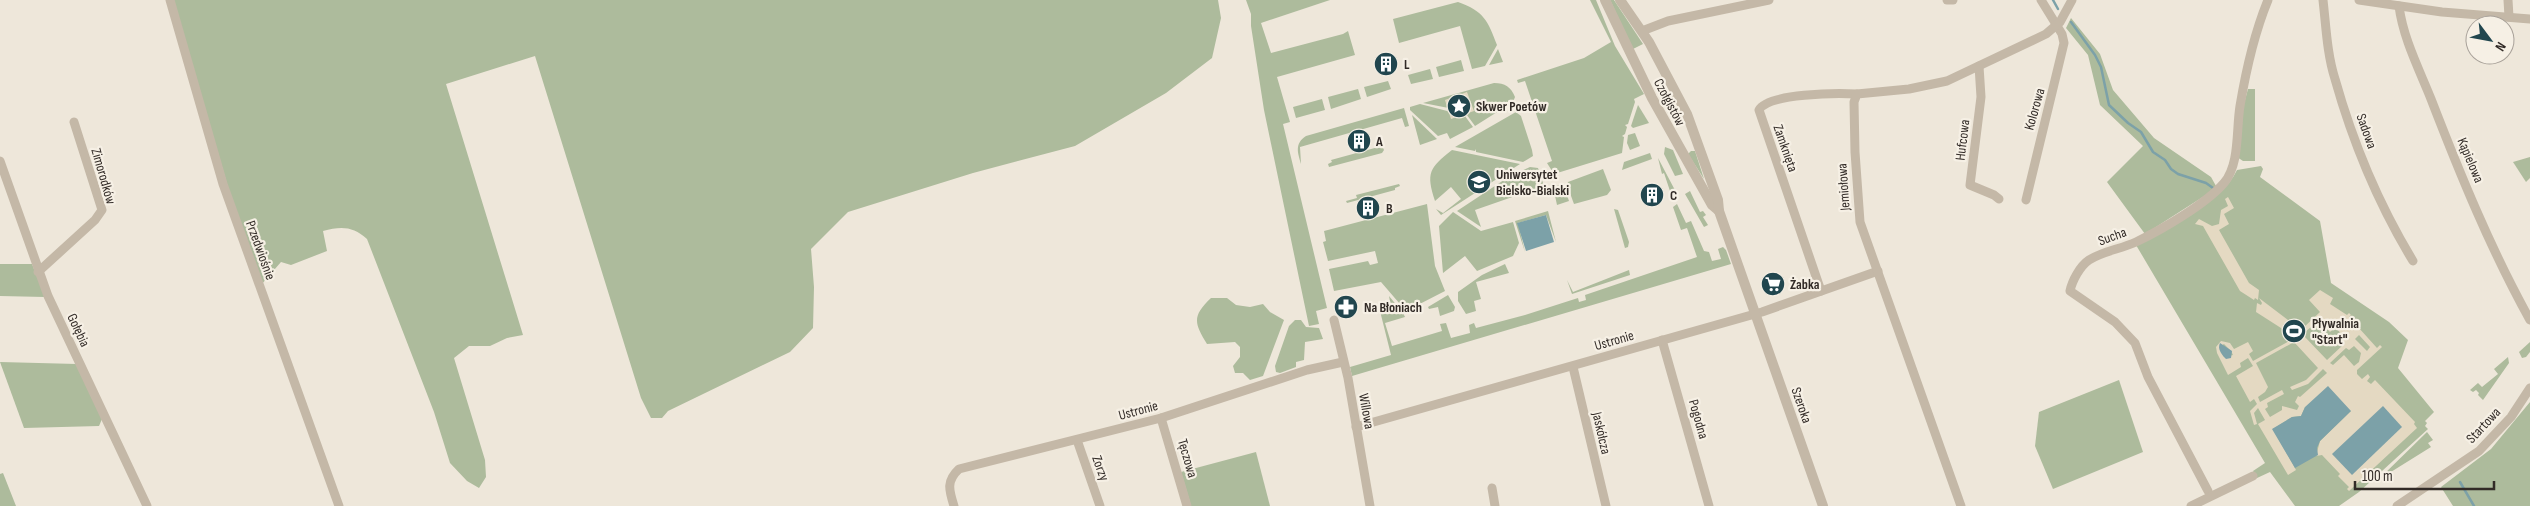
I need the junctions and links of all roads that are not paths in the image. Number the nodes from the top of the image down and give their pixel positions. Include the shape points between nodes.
1 (170, 0) edge
2 (1605, 0) edge
3 (1620, 0) edge
4 (1769, 0) edge
5 (1947, 0) edge
6 (1953, 0) edge
7 (2041, 0) edge
8 (2072, 0) edge
9 (2268, 0) edge
10 (2323, 0) edge
11 (2360, 0) edge
12 (2508, 0) edge
13 (2399, 6) junction
14 (2482, 15) edge
15 (2509, 15) edge
16 (2515, 18) edge
17 (2530, 19) edge
18 (2056, 26) junction
19 (1642, 31) junction
20 (1980, 66) junction
21 (1857, 94) junction
22 (74, 122) dead end
23 (0, 161) edge
24 (1999, 199) dead end
25 (2026, 200) dead end
26 (1719, 212) junction
27 (2413, 261) dead end
28 (1878, 271) junction
29 (38, 272) junction
30 (1821, 291) junction
31 (1756, 314) junction
32 (1334, 320) dead end
33 (2530, 320) edge
34 (1662, 340) junction
35 (1343, 362) junction
36 (1573, 367) junction
37 (2530, 388) edge
38 (1161, 418) junction
39 (1356, 426) junction
40 (1077, 440) junction
41 (2253, 476) dead end
42 (1492, 488) dead end
43 (2208, 491) dead end
44 (147, 506) edge
45 (339, 506) edge
46 (954, 506) edge
47 (1100, 506) edge
48 (1188, 506) edge
49 (1370, 506) edge
50 (1495, 506) edge
51 (1606, 506) edge
52 (1709, 506) edge
53 (1823, 506) edge
54 (1960, 506) edge
55 (2191, 506) edge
56 (2397, 506) edge

1 - 45 street, Przedwiośnie via 223,184
2 - 26 street, Czołgistów via 1666,125
3 - 19 street, Czołgistów
4 - 19 street via 1668,21
5 - 6 street
7 - 18 street, Kolorowa
8 - 18 street
9 - 43 street, Sucha via 2254,36 2230,176 2211,196 2154,232 2135,243 2089,260 2073,281 2070,291 2115,322 2135,342 2148,377
10 - 27 street, Sadowa via 2331,62 2345,109 2381,202
11 - 13 street
12 - 15 street
13 - 14 street
13 - 33 street, Kąpielowa via 2410,46 2453,156
16 - 17 street
18 - 20 street
18 - 25 street, Kolorowa via 2063,38 2062,55
19 - 26 street, Czołgistów via 1692,127 1718,200
20 - 21 street via 1937,84
20 - 24 street, Hufcowa via 1981,97 1970,185
21 - 28 street, Jemiołowa via 1853,109 1858,212
21 - 30 street, Zamknięta via 1792,98 1767,103 1760,110
22 - 29 street, Zimorodków via 102,210
23 - 29 street, Gołębia
26 - 31 street, Czołgistów
28 - 30 street, Ustronie
28 - 54 street, Jemiołowa
29 - 44 street, Gołębia
30 - 31 street, Ustronie
31 - 34 street, Ustronie
31 - 53 street, Szeroka
32 - 35 street, Willowa
34 - 36 street, Ustronie
34 - 52 street, Pogodna
35 - 38 street, Ustronie via 1307,370
35 - 39 street, Willowa
36 - 39 street, Ustronie
36 - 51 street, Jaskółcza
37 - 56 street, Startowa via 2511,417 2478,451
38 - 40 street, Ustronie
38 - 48 street, Tęczowa
39 - 49 street, Willowa
40 - 46 street, Ustronie via 959,469 948,489
40 - 47 street, Zorzy
41 - 55 street
42 - 50 street

